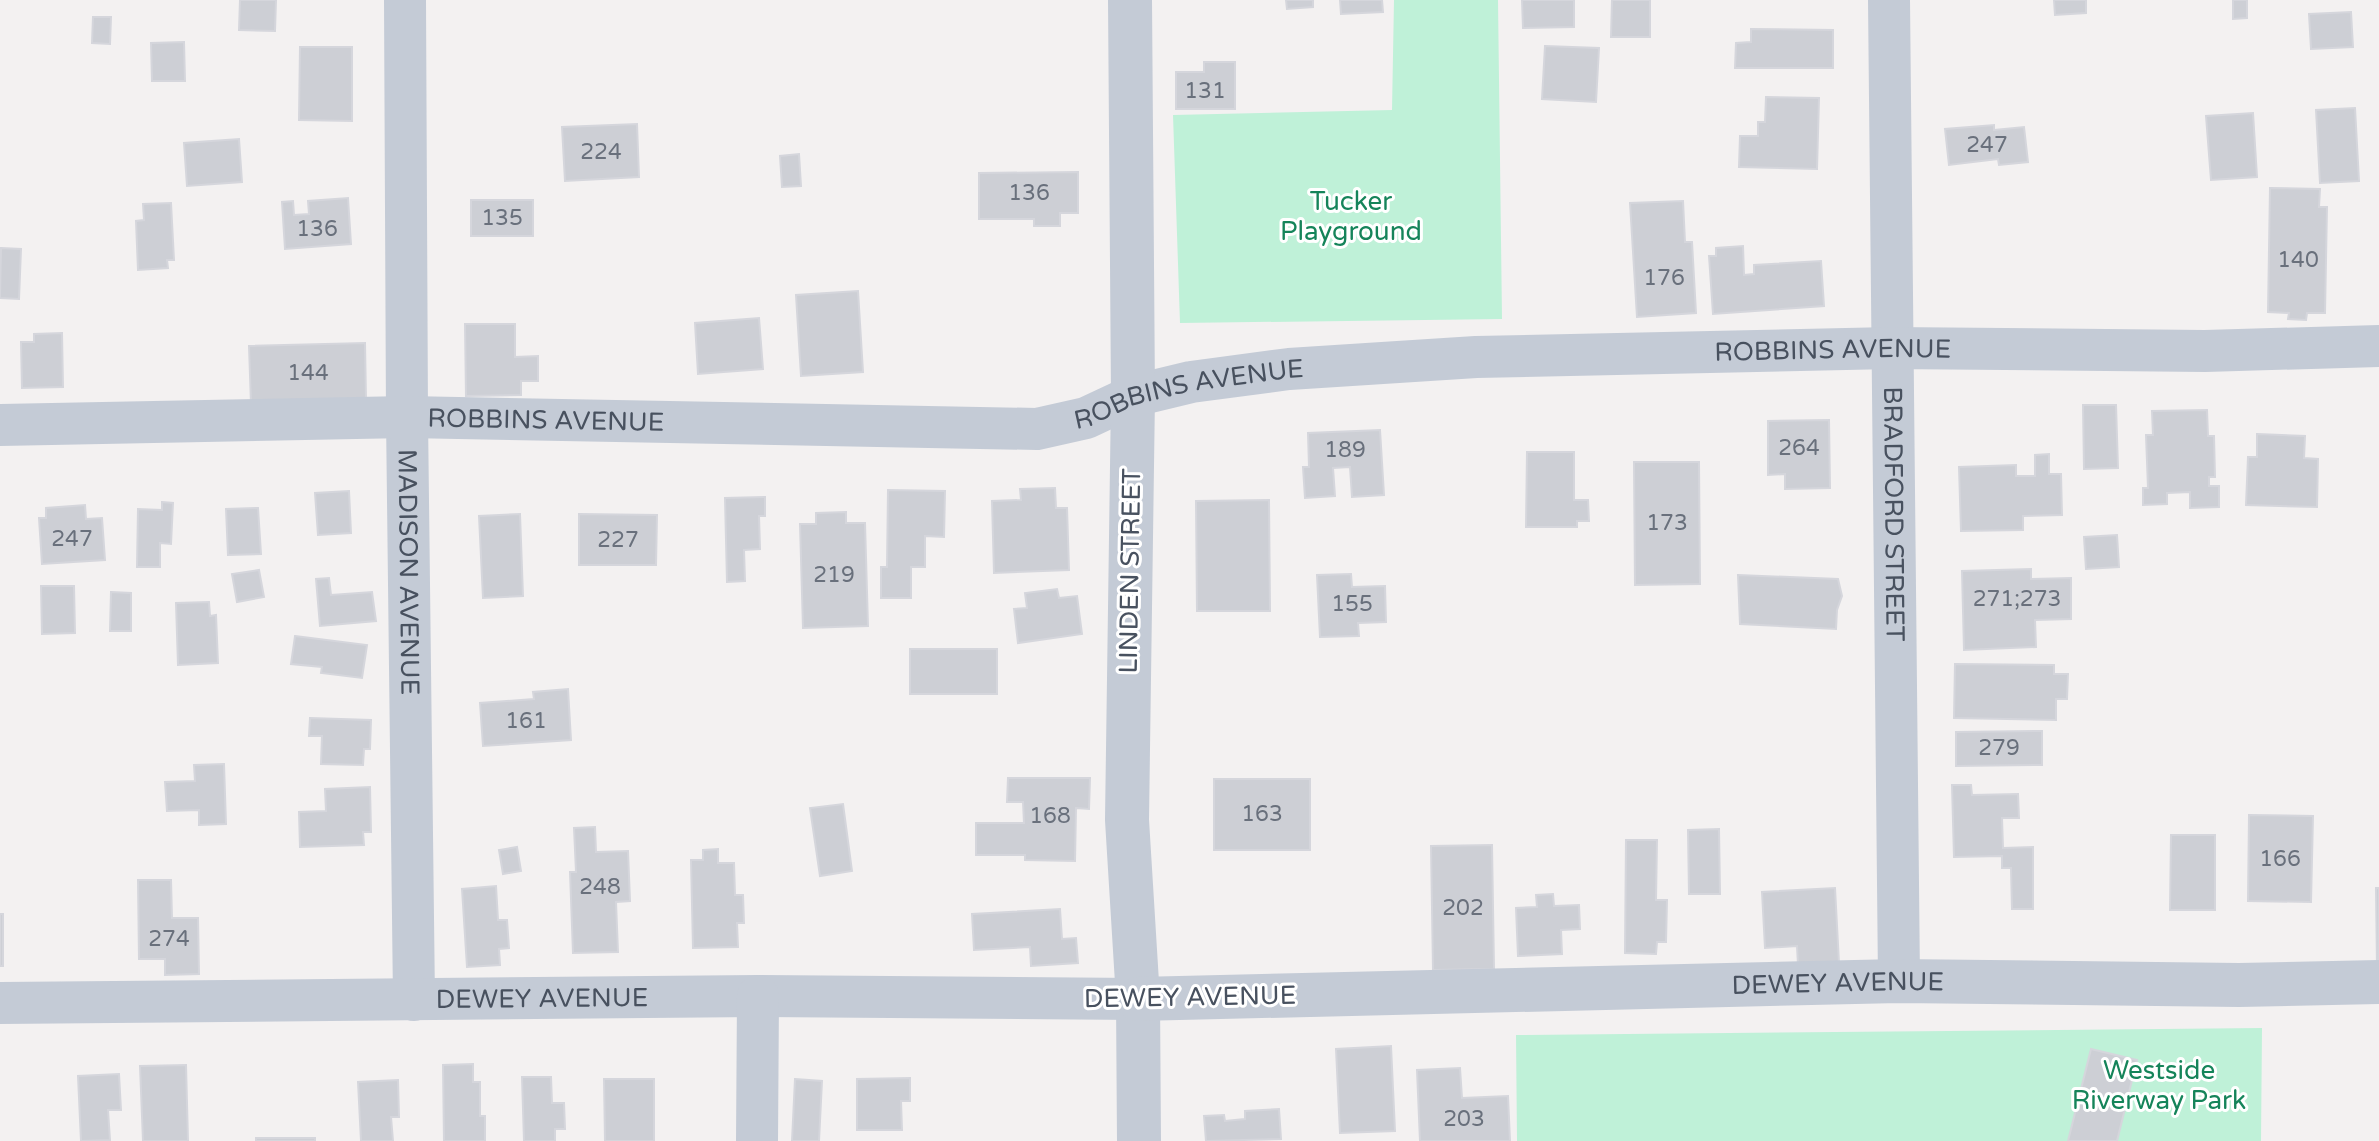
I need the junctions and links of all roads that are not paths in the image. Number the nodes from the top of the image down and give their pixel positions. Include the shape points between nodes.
1 (405, 0) edge
2 (1130, 0) edge
3 (1889, 0) edge
4 (2379, 346) edge
5 (1891, 348) junction
6 (1133, 396) junction
7 (407, 417) junction
8 (0, 425) edge
9 (1899, 981) junction
10 (2379, 982) edge
11 (758, 996) junction
12 (1138, 999) junction
13 (414, 1000) junction
14 (0, 1003) edge
15 (757, 1141) edge
16 (1139, 1141) edge

1 - 7 street, MADISON AVENUE
2 - 6 street, LINDEN STREET
3 - 5 street, BRADFORD STREET
4 - 5 street, ROBBINS AVENUE via 2205,351
5 - 6 street, ROBBINS AVENUE via 1476,357 1289,369
5 - 9 street, BRADFORD STREET
6 - 7 street, ROBBINS AVENUE via 1086,418 1037,429
6 - 12 street, LINDEN STREET via 1127,820
7 - 8 street, ROBBINS AVENUE
7 - 13 street, MADISON AVENUE
9 - 10 street, DEWEY AVENUE
9 - 12 street, DEWEY AVENUE
11 - 12 street, DEWEY AVENUE
11 - 13 street, DEWEY AVENUE
11 - 15 street
12 - 16 street, LINDEN STREET
13 - 14 street, DEWEY AVENUE

